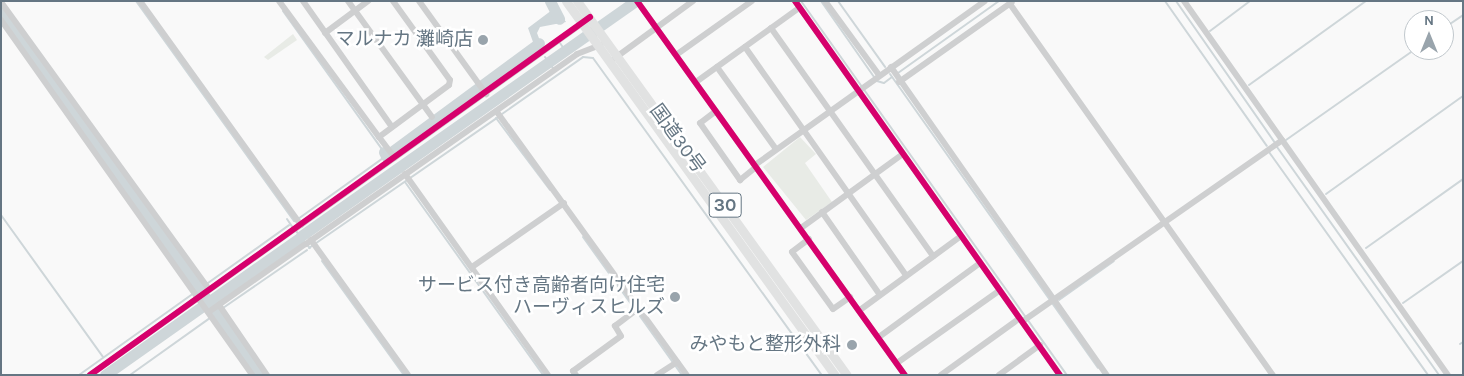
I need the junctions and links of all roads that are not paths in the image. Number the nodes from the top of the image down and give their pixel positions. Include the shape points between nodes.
1 (140, 1) edge
2 (279, 1) edge
3 (302, 1) edge
4 (348, 1) edge
5 (368, 1) edge
6 (393, 1) edge
7 (419, 1) edge
8 (566, 1) edge
9 (577, 1) edge
10 (637, 1) edge
11 (693, 1) edge
12 (752, 1) edge
13 (795, 1) edge
14 (826, 1) edge
15 (984, 1) edge
16 (1184, 1) edge
17 (1, 2) edge
18 (1012, 2) edge
19 (799, 8) junction
20 (355, 11) junction
21 (591, 19) junction
22 (1, 20) edge
23 (583, 25) junction
24 (656, 27) junction
25 (771, 28) junction
26 (325, 33) junction
27 (605, 38) junction
28 (597, 44) junction
29 (745, 48) junction
30 (676, 55) junction
31 (614, 58) junction
32 (717, 67) junction
33 (895, 75) junction
34 (876, 77) junction
35 (696, 82) junction
36 (861, 88) junction
37 (482, 90) junction
38 (422, 105) junction
39 (716, 111) junction
40 (830, 112) junction
41 (499, 114) junction
42 (432, 117) dead end
43 (392, 127) junction
44 (803, 131) junction
45 (379, 137) junction
46 (1278, 142) junction
47 (776, 149) junction
48 (392, 154) junction
49 (903, 154) junction
50 (756, 166) junction
51 (874, 174) junction
52 (407, 178) junction
53 (848, 193) junction
54 (562, 204) junction
55 (822, 212) junction
56 (1163, 223) junction
57 (297, 225) junction
58 (801, 228) junction
59 (961, 236) junction
60 (809, 239) junction
61 (310, 244) junction
62 (933, 256) junction
63 (980, 263) junction
64 (472, 267) junction
65 (906, 275) junction
66 (1000, 290) junction
67 (203, 291) junction
68 (880, 295) junction
69 (850, 297) junction
70 (1052, 301) junction
71 (216, 308) junction
72 (637, 310) junction
73 (860, 310) junction
74 (1024, 319) junction
75 (878, 337) junction
76 (1040, 345) junction
77 (675, 363) junction
78 (897, 363) junction
79 (686, 374) edge
80 (1058, 374) edge
81 (90, 375) edge
82 (252, 375) edge
83 (266, 375) edge
84 (408, 375) edge
85 (548, 375) edge
86 (576, 375) edge
87 (658, 375) edge
88 (834, 375) edge
89 (847, 375) edge
90 (905, 375) edge
91 (941, 375) edge
92 (999, 375) edge
93 (1107, 375) edge
94 (1273, 375) edge
95 (1448, 375) edge

1 - 57 street
2 - 45 street
3 - 26 street
4 - 20 street
5 - 20 street
6 - 38 street via 450,80 450,85
7 - 37 street
8 - 23 highway, 国道30号 / 30
9 - 21 highway, 国道30号 / 30
10 - 24 street
11 - 24 street
12 - 30 street
13 - 19 street
14 - 34 street
15 - 33 street
16 - 46 street
17 - 67 street
18 - 33 street
18 - 56 street
19 - 25 street
19 - 36 street
20 - 26 street
20 - 38 street
21 - 23 street
21 - 27 highway, 国道30号 / 30
22 - 67 street
23 - 28 highway, 国道30号 / 30
23 - 37 street
24 - 30 street
24 - 31 street
25 - 29 street
25 - 40 street
26 - 43 street
27 - 28 street
27 - 31 highway, 国道30号 / 30
28 - 31 highway, 国道30号 / 30
28 - 41 street via 554,70
29 - 32 street
29 - 44 street
30 - 35 street
31 - 88 highway, 国道30号 / 30
31 - 89 highway, 国道30号 / 30
32 - 35 street
32 - 47 street
33 - 34 street
33 - 70 street
34 - 36 street
35 - 39 street
36 - 40 street
36 - 49 street
37 - 48 street
38 - 42 street
38 - 43 street
39 - 50 street
39 - 50 street via 700,123 740,180
40 - 44 street
40 - 51 street
41 - 52 street
41 - 54 street
43 - 45 street
44 - 47 street
44 - 53 street
45 - 48 street
46 - 56 street
46 - 95 street
47 - 50 street
48 - 57 street
49 - 51 street
49 - 59 street
50 - 58 street
51 - 53 street
51 - 62 street
52 - 61 street
52 - 64 street
53 - 55 street
53 - 65 street
54 - 64 street
54 - 72 street
55 - 58 street
55 - 68 street
56 - 70 street
56 - 94 street
57 - 67 street
58 - 60 street
59 - 62 street
59 - 63 street
60 - 69 street
60 - 69 street via 792,252 833,309
61 - 71 street
61 - 84 street
62 - 65 street
63 - 66 street
63 - 75 street
64 - 85 street
65 - 68 street
66 - 74 street
66 - 78 street
67 - 71 street
67 - 81 street
68 - 73 street
69 - 73 street
70 - 74 street
70 - 93 street
71 - 82 street
71 - 83 street
72 - 77 street
72 - 86 street via 615,326 621,336 573,371
73 - 75 street
74 - 76 street
74 - 91 street
75 - 78 street
76 - 80 street
76 - 92 street
77 - 79 street
77 - 87 street
78 - 90 street

